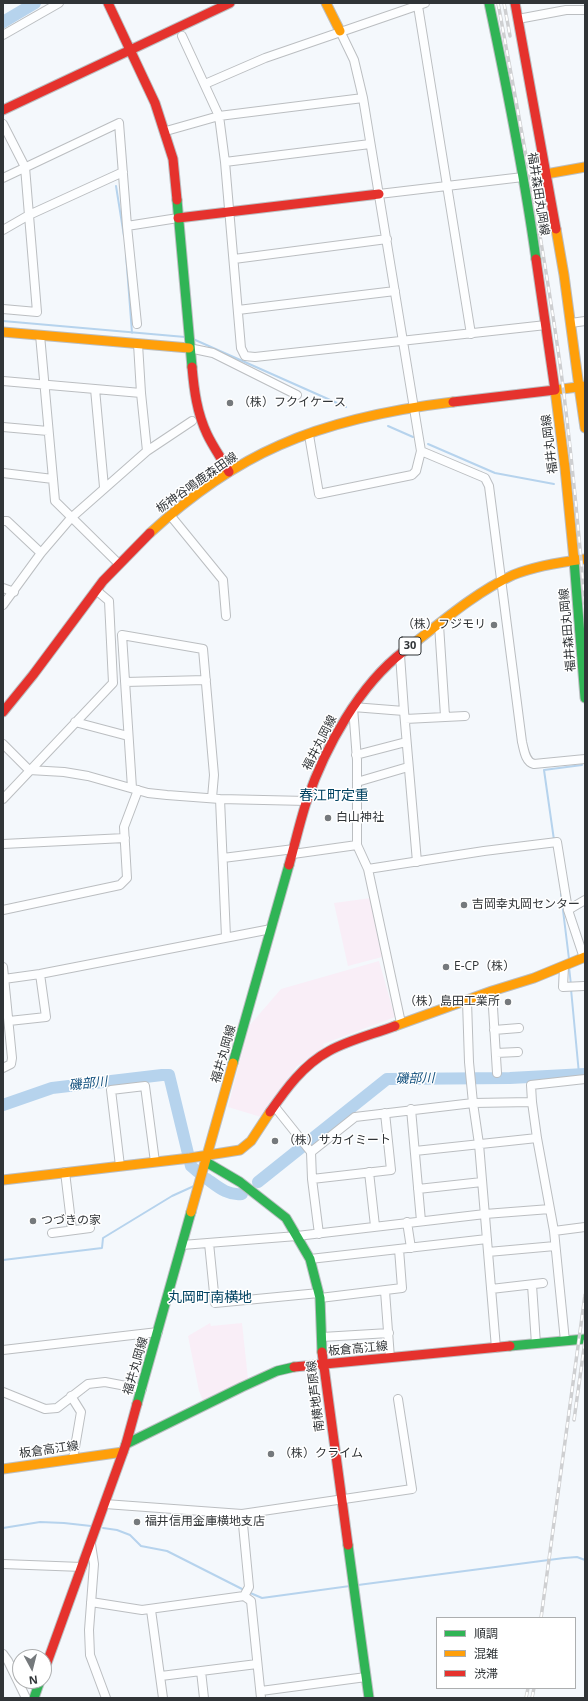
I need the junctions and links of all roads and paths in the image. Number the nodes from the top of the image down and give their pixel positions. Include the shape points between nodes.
1 (59, 3) edge
2 (108, 3) edge
3 (230, 3) edge
4 (326, 3) edge
5 (489, 3) edge
6 (515, 3) edge
7 (422, 4) edge
8 (566, 6) edge
9 (585, 10) edge
10 (518, 19) junction
11 (340, 31) junction
12 (3, 35) edge
13 (182, 36) dead end
14 (129, 50) junction
15 (205, 84) junction
16 (363, 98) junction
17 (3, 110) edge
18 (219, 116) junction
19 (3, 124) edge
20 (166, 131) junction
21 (370, 144) junction
22 (225, 162) junction
23 (25, 167) junction
24 (585, 167) edge
25 (123, 172) junction
26 (546, 174) junction
27 (523, 177) junction
28 (3, 178) edge
29 (448, 187) junction
30 (379, 194) junction
31 (229, 212) junction
32 (29, 215) junction
33 (178, 218) junction
34 (127, 226) junction
35 (3, 230) edge
36 (387, 239) junction
37 (234, 259) junction
38 (395, 291) junction
39 (3, 309) edge
40 (238, 310) junction
41 (585, 321) edge
42 (571, 323) junction
43 (137, 324) dead end
44 (546, 325) junction
45 (3, 332) edge
46 (472, 334) junction
47 (40, 335) junction
48 (403, 340) junction
49 (138, 344) junction
50 (189, 346) junction
51 (3, 381) edge
52 (44, 385) junction
53 (582, 387) edge
54 (95, 389) junction
55 (555, 390) junction
56 (141, 393) junction
57 (297, 395) dead end
58 (415, 408) junction
59 (192, 420) dead end
60 (3, 427) edge
61 (585, 428) edge
62 (48, 431) junction
63 (309, 435) junction
64 (147, 451) junction
65 (421, 451) junction
66 (229, 472) junction
67 (3, 473) edge
68 (53, 479) junction
69 (104, 487) junction
70 (170, 515) junction
71 (71, 518) junction
72 (3, 521) edge
73 (41, 553) junction
74 (585, 559) edge
75 (574, 560) junction
76 (119, 564) junction
77 (502, 581) junction
78 (3, 588) edge
79 (96, 590) junction
80 (14, 592) junction
81 (3, 605) edge
82 (226, 616) dead end
83 (439, 625) junction
84 (400, 655) junction
85 (206, 680) junction
86 (125, 682) junction
87 (585, 698) edge
88 (353, 707) junction
89 (404, 711) junction
90 (3, 712) edge
91 (445, 716) junction
92 (465, 716) dead end
93 (405, 719) junction
94 (75, 722) junction
95 (128, 736) junction
96 (406, 742) junction
97 (3, 744) edge
98 (356, 755) junction
99 (585, 759) edge
100 (408, 767) junction
101 (29, 770) junction
102 (356, 782) junction
103 (135, 789) junction
104 (212, 798) junction
105 (3, 799) edge
106 (220, 799) junction
107 (307, 801) junction
108 (125, 838) junction
109 (3, 844) edge
110 (357, 845) junction
111 (294, 851) junction
112 (223, 858) junction
113 (417, 862) junction
114 (368, 869) junction
115 (585, 900) edge
116 (3, 910) edge
117 (568, 910) junction
118 (271, 929) junction
119 (226, 937) junction
120 (585, 957) edge
121 (564, 966) junction
122 (3, 967) edge
123 (40, 974) junction
124 (4, 979) junction
125 (584, 986) edge
126 (492, 991) junction
127 (467, 1001) junction
128 (9, 1021) junction
129 (401, 1023) junction
130 (519, 1028) dead end
131 (494, 1030) junction
132 (518, 1052) dead end
133 (496, 1053) junction
134 (3, 1068) edge
135 (496, 1072) dead end
136 (585, 1079) edge
137 (532, 1102) junction
138 (473, 1103) junction
139 (275, 1107) junction
140 (411, 1110) junction
141 (385, 1113) junction
142 (537, 1138) junction
143 (479, 1144) junction
144 (308, 1147) junction
145 (415, 1151) junction
146 (206, 1158) junction
147 (155, 1162) junction
148 (120, 1166) junction
149 (65, 1172) junction
150 (369, 1172) junction
151 (312, 1179) junction
152 (3, 1180) edge
153 (482, 1182) junction
154 (418, 1189) junction
155 (550, 1209) junction
156 (485, 1214) junction
157 (421, 1221) junction
158 (407, 1222) junction
159 (375, 1226) junction
160 (585, 1227) edge
161 (90, 1228) dead end
162 (72, 1230) junction
163 (554, 1231) junction
164 (52, 1233) dead end
165 (319, 1234) junction
166 (297, 1236) junction
167 (487, 1239) junction
168 (209, 1243) junction
169 (182, 1244) junction
170 (555, 1246) junction
171 (411, 1248) junction
172 (399, 1249) junction
173 (488, 1252) junction
174 (310, 1259) junction
175 (543, 1283) dead end
176 (532, 1285) junction
177 (491, 1289) junction
178 (385, 1291) junction
179 (320, 1295) junction
180 (158, 1332) junction
181 (389, 1333) junction
182 (322, 1337) junction
183 (585, 1338) edge
184 (565, 1341) junction
185 (536, 1344) junction
186 (496, 1348) junction
187 (3, 1350) edge
188 (390, 1358) junction
189 (323, 1364) junction
190 (142, 1389) junction
191 (3, 1392) edge
192 (71, 1396) junction
193 (398, 1399) dead end
194 (124, 1448) junction
195 (73, 1459) junction
196 (3, 1468) edge
197 (341, 1499) junction
198 (105, 1504) junction
199 (242, 1514) junction
200 (91, 1542) junction
201 (3, 1564) edge
202 (82, 1567) junction
203 (244, 1596) junction
204 (91, 1602) junction
205 (151, 1610) junction
206 (52, 1649) edge
207 (3, 1654) edge
208 (257, 1664) junction
209 (201, 1671) junction
210 (161, 1676) junction
211 (366, 1677) junction
212 (261, 1694) edge
213 (26, 1698) edge
214 (106, 1698) edge
215 (163, 1698) edge
216 (204, 1698) edge
217 (369, 1698) edge

1 - 12 street
2 - 14 main road
3 - 14 main road
4 - 11 main road
5 - 27 main road, 福井森田丸岡線
6 - 10 main road, 福井森田丸岡線
7 - 11 street
7 - 29 street
8 - 9 street
8 - 10 street
10 - 26 main road, 福井森田丸岡線
11 - 15 street via 265,58
11 - 16 street via 354,60
13 - 15 street
14 - 17 main road
14 - 20 main road
15 - 18 street
16 - 18 street
16 - 21 street
18 - 20 street
18 - 22 street
19 - 23 street
20 - 33 main road via 173,159
21 - 22 street
21 - 30 street
22 - 31 street
23 - 25 street via 119,123
23 - 28 street
23 - 32 street
24 - 26 main road
25 - 32 street
25 - 34 street
26 - 42 main road, 福井森田丸岡線
27 - 29 street
27 - 44 main road, 福井森田丸岡線
29 - 30 street
29 - 46 street
30 - 31 main road
30 - 36 street
31 - 33 main road
31 - 37 street
32 - 35 street
32 - 39 street via 37,312
33 - 34 street
33 - 50 main road
34 - 43 street
36 - 37 street
36 - 38 street
37 - 40 street
38 - 40 street
38 - 48 street
40 - 48 street via 241,348 245,356 255,357
41 - 42 street
42 - 53 main road, 福井森田丸岡線
44 - 46 street
44 - 55 main road, 福井森田丸岡線
45 - 47 main road
46 - 48 street
47 - 49 main road
47 - 52 street
48 - 58 street
49 - 50 main road
49 - 56 street
50 - 57 street via 213,353
50 - 66 main road via 199,412 207,434
51 - 52 street
52 - 54 street
52 - 62 street
53 - 55 main road
53 - 61 main road
54 - 56 street
54 - 69 street
55 - 58 main road, 栃神谷鳴鹿森田線
55 - 75 main road, 福井丸岡線
56 - 64 street
58 - 63 main road, 栃神谷鳴鹿森田線 via 360,418
58 - 65 street
59 - 64 street
60 - 62 street
62 - 68 street
63 - 65 street via 319,494 412,475 416,471
63 - 66 main road, 栃神谷鳴鹿森田線 via 274,448
64 - 69 street
65 - 77 street via 484,478 489,486
66 - 70 main road, 栃神谷鳴鹿森田線
67 - 68 street
68 - 71 street via 55,501
69 - 71 street
70 - 76 main road, 栃神谷鳴鹿森田線
70 - 82 street via 224,580
71 - 73 street
71 - 76 street
72 - 73 street via 7,521
73 - 80 street
74 - 75 main road, 福井丸岡線 / 30
75 - 77 main road, 福井丸岡線 / 30 via 539,567
75 - 87 main road, 福井森田丸岡線
76 - 79 main road, 栃神谷鳴鹿森田線
77 - 83 main road, 福井丸岡線 / 30 via 468,602
77 - 99 street via 522,742 527,759 534,764
78 - 80 street
79 - 90 main road, 栃神谷鳴鹿森田線 via 21,692
79 - 94 street via 109,601 113,683
80 - 81 street
83 - 84 main road, 福井丸岡線 / 30
83 - 91 street
84 - 88 main road, 福井丸岡線 / 30 via 381,673
84 - 89 street
85 - 86 street
85 - 86 street via 203,649 122,635
85 - 104 street via 214,775
86 - 95 street
88 - 89 street
88 - 98 street
88 - 107 main road, 福井丸岡線 / 30 via 325,756
89 - 93 street
91 - 92 street
91 - 93 street
93 - 96 street
94 - 95 street
94 - 101 street
95 - 103 street
96 - 98 street
96 - 100 street
97 - 101 street
98 - 102 street
100 - 102 street
100 - 113 street
101 - 103 street via 88,776
101 - 105 street
102 - 110 street
103 - 104 street via 154,794
103 - 108 street via 124,827
104 - 106 street
106 - 107 street
106 - 112 street
107 - 111 main road, 福井丸岡線 / 30
108 - 109 street
108 - 116 street via 127,878 120,885
110 - 111 street
110 - 114 street
111 - 112 street
111 - 118 main road, 福井丸岡線 / 30
112 - 119 street
113 - 114 street
113 - 117 street via 557,842
114 - 129 street
115 - 117 street
117 - 120 street
118 - 119 street
118 - 146 main road, 福井丸岡線 / 30
119 - 123 street
120 - 121 main road
121 - 125 street via 563,987
121 - 126 main road
122 - 124 street
123 - 124 street
123 - 128 street via 46,1017
124 - 128 street
126 - 127 main road
126 - 131 street
127 - 129 main road
127 - 138 street
128 - 134 street via 12,1058 11,1064
129 - 139 main road via 329,1051 304,1069 288,1086
130 - 131 street
131 - 133 street
132 - 133 street
133 - 135 street
136 - 137 street via 531,1085
137 - 138 street
137 - 142 street
138 - 140 street
138 - 143 street
139 - 144 street
139 - 146 main road via 245,1147
140 - 141 street
140 - 145 street
141 - 144 street via 355,1117
141 - 150 street via 391,1170
142 - 143 street
142 - 155 street
143 - 145 street
143 - 153 street
144 - 151 street
145 - 154 street
146 - 147 main road
146 - 166 main road, 南横地芦原線 via 286,1218
146 - 169 main road, 福井丸岡線 / 30
147 - 148 main road
147 - 148 street via 145,1086 125,1088 111,1090
148 - 149 main road
149 - 152 main road
149 - 162 street
150 - 151 street
150 - 159 street
151 - 165 street
153 - 154 street
153 - 156 street
154 - 157 street
155 - 156 street
155 - 163 street
156 - 157 street
156 - 167 street
157 - 158 street
158 - 159 street
158 - 171 street
159 - 165 street
160 - 163 street
161 - 162 street
162 - 164 street
163 - 170 street
165 - 166 street
166 - 168 street
166 - 174 main road, 南横地芦原線
167 - 171 street
167 - 173 street
168 - 169 street
168 - 179 street via 215,1303
169 - 180 main road, 福井丸岡線 / 30
170 - 173 street
170 - 184 street
171 - 172 street
172 - 174 street
172 - 178 street via 402,1288
173 - 177 street
174 - 179 main road, 南横地芦原線
175 - 176 street
176 - 177 street
176 - 185 street
177 - 186 street
178 - 179 street
178 - 181 street
179 - 182 main road, 南横地芦原線
180 - 187 street
180 - 190 main road, 福井丸岡線 / 30
181 - 182 street
181 - 188 street
182 - 189 main road, 南横地芦原線
183 - 184 main road, 板倉高江線
184 - 185 main road, 板倉高江線
185 - 186 main road, 板倉高江線
186 - 188 main road, 板倉高江線
188 - 189 main road, 板倉高江線
189 - 194 main road, 板倉高江線 via 277,1371
189 - 197 main road, 南横地芦原線
190 - 192 street via 95,1382
190 - 194 main road, 福井丸岡線 / 30
191 - 192 street via 45,1409 57,1408
192 - 195 street via 81,1412
193 - 197 street via 412,1490
194 - 195 main road, 板倉高江線
194 - 198 main road, 福井丸岡線 / 30
195 - 196 main road, 板倉高江線
197 - 199 street
197 - 211 main road, 南横地芦原線
198 - 199 street
198 - 200 main road, 福井丸岡線 / 30
199 - 203 street via 249,1587
200 - 202 main road, 福井丸岡線 / 30
200 - 204 street via 94,1564
201 - 202 street
202 - 206 main road, 福井丸岡線 / 30
203 - 205 street
203 - 208 street via 250,1601
204 - 205 street
204 - 214 street via 90,1655
205 - 210 street
207 - 213 street
208 - 209 street
208 - 212 street
209 - 210 street
209 - 216 street
210 - 215 street
211 - 212 street
211 - 217 main road, 南横地芦原線

